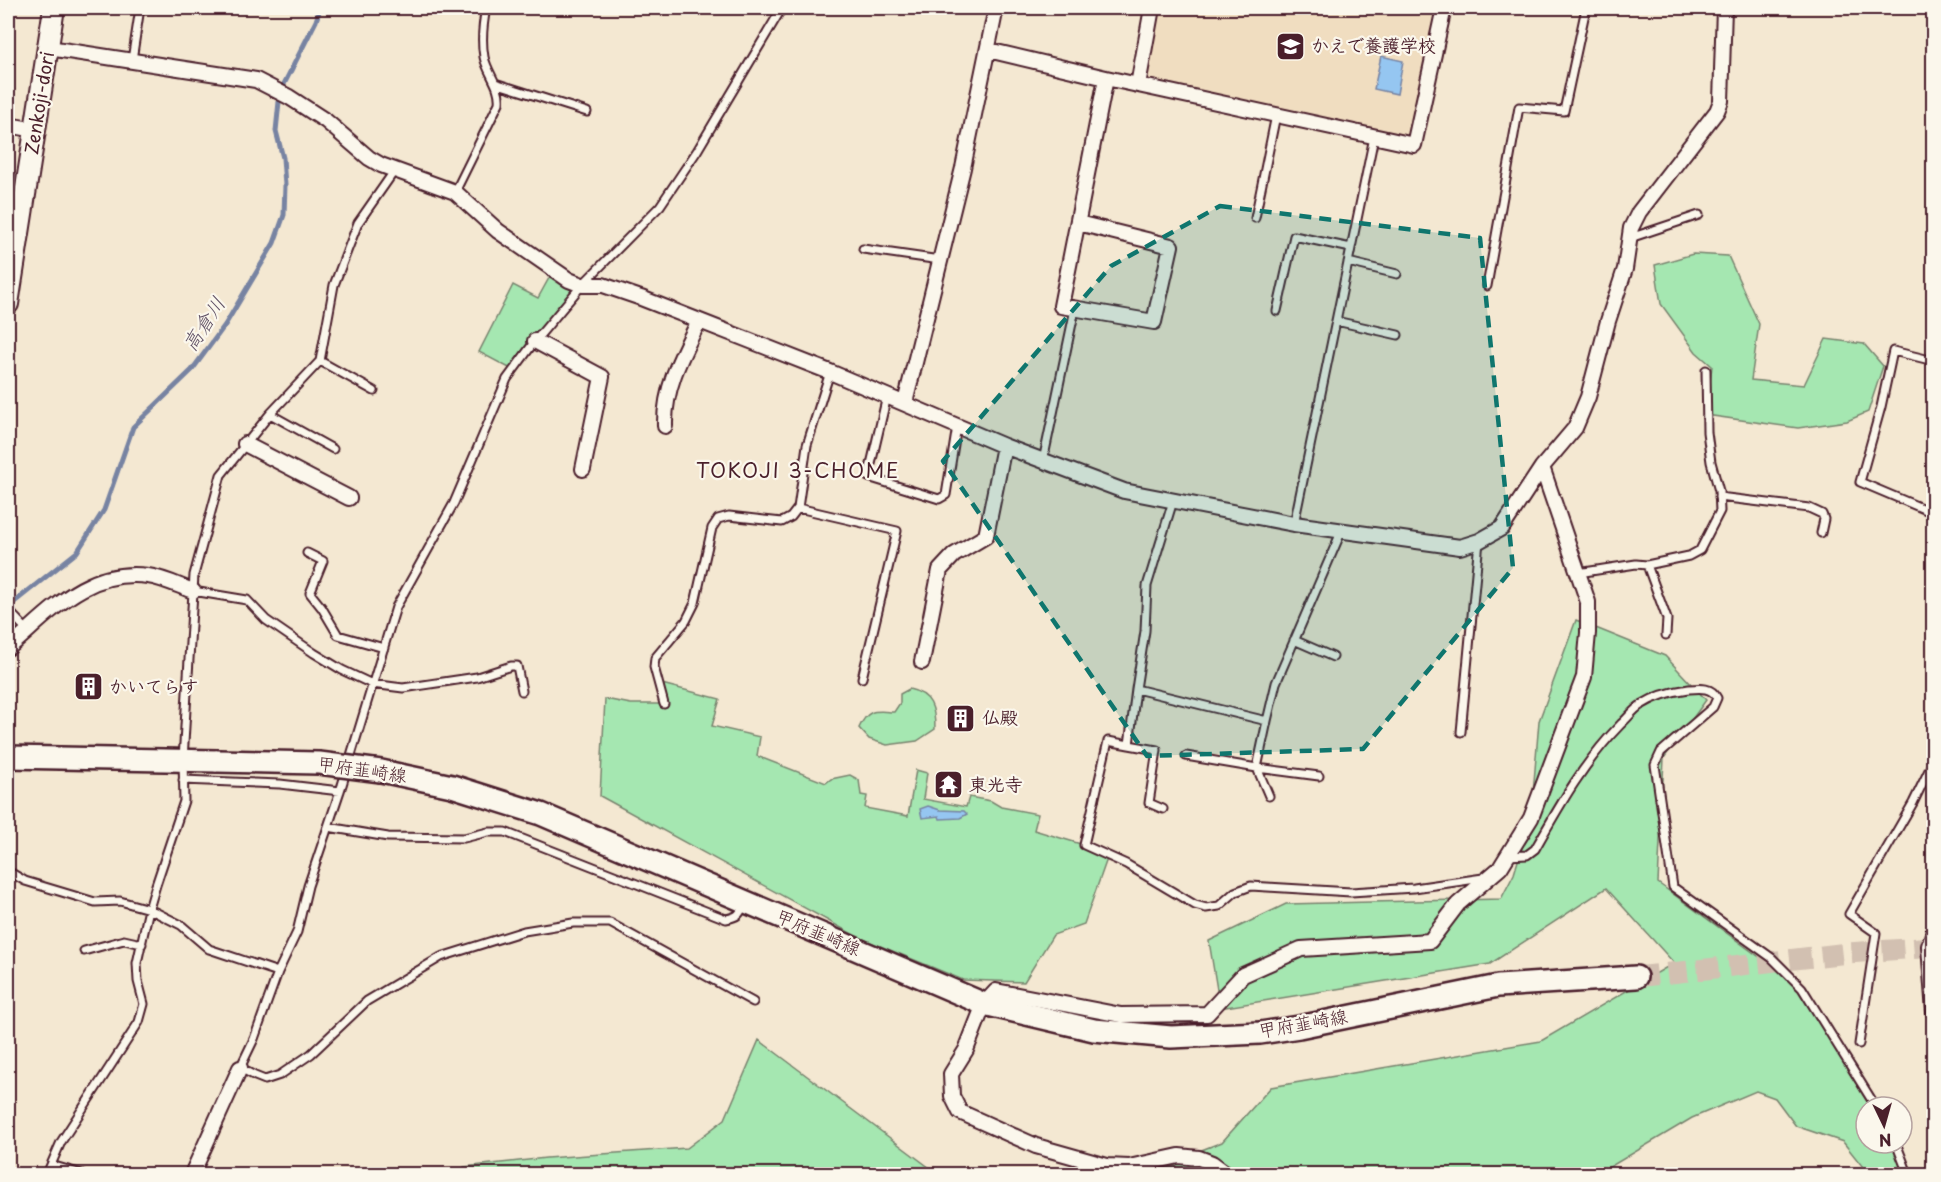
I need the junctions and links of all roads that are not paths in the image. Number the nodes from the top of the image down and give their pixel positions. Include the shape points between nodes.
1 (54, 8) edge
2 (140, 8) edge
3 (486, 8) edge
4 (782, 8) edge
5 (996, 8) edge
6 (1152, 8) edge
7 (1444, 8) edge
8 (1586, 8) edge
9 (1724, 8) edge
10 (49, 48) junction
11 (988, 50) junction
12 (132, 60) junction
13 (1106, 78) junction
14 (495, 83) junction
15 (1138, 85) junction
16 (587, 112) dead end
17 (1276, 115) junction
18 (8, 125) edge
19 (36, 130) junction
20 (1374, 137) junction
21 (395, 170) junction
22 (455, 192) junction
23 (1699, 215) dead end
24 (1255, 218) dead end
25 (1078, 223) junction
26 (1630, 238) junction
27 (1351, 248) junction
28 (863, 249) dead end
29 (940, 260) junction
30 (1348, 262) junction
31 (1398, 274) dead end
32 (582, 285) junction
33 (1487, 286) dead end
34 (8, 304) edge
35 (1075, 309) junction
36 (1276, 311) dead end
37 (699, 321) junction
38 (1336, 321) junction
39 (1398, 334) dead end
40 (535, 341) junction
41 (320, 361) junction
42 (1934, 361) edge
43 (1706, 370) dead end
44 (830, 372) junction
45 (374, 391) dead end
46 (887, 395) junction
47 (905, 403) junction
48 (270, 414) junction
49 (665, 426) dead end
50 (957, 426) junction
51 (245, 444) junction
52 (1004, 446) junction
53 (333, 448) dead end
54 (1043, 461) junction
55 (1542, 467) junction
56 (583, 469) dead end
57 (349, 498) dead end
58 (1719, 498) junction
59 (1173, 501) junction
60 (798, 508) junction
61 (1934, 511) edge
62 (1294, 524) junction
63 (1342, 530) junction
64 (1821, 533) dead end
65 (1479, 541) junction
66 (307, 553) dead end
67 (1647, 565) junction
68 (1578, 573) junction
69 (193, 591) junction
70 (8, 610) edge
71 (28, 631) junction
72 (1666, 635) dead end
73 (1294, 640) junction
74 (8, 648) edge
75 (384, 648) junction
76 (1333, 657) dead end
77 (922, 662) dead end
78 (862, 678) dead end
79 (372, 684) junction
80 (1136, 689) junction
81 (522, 691) dead end
82 (664, 704) dead end
83 (1267, 722) junction
84 (1461, 732) dead end
85 (1129, 745) junction
86 (1186, 756) dead end
87 (8, 757) edge
88 (1934, 760) edge
89 (1257, 768) junction
90 (183, 770) junction
91 (1319, 776) dead end
92 (340, 790) junction
93 (1269, 796) dead end
94 (1163, 809) dead end
95 (328, 827) junction
96 (1507, 856) junction
97 (8, 871) edge
98 (1489, 878) junction
99 (745, 901) junction
100 (149, 909) junction
101 (1934, 932) edge
102 (142, 944) junction
103 (84, 951) dead end
104 (278, 972) junction
105 (1636, 977) tunnel mouth
106 (753, 1002) dead end
107 (984, 1004) junction
108 (1934, 1012) edge
109 (1859, 1044) dead end
110 (240, 1068) junction
111 (1869, 1095) edge
112 (1901, 1155) edge
113 (51, 1165) junction
114 (47, 1174) edge
115 (82, 1174) edge
116 (192, 1174) edge
117 (1227, 1174) edge
118 (1908, 1174) edge

1 - 10 main road, Zenkoji-dori
2 - 12 lane
3 - 14 lane via 484,57
4 - 32 lane via 660,207
5 - 11 street
6 - 15 street
7 - 20 street via 1414,145
8 - 33 lane via 1564,111 1519,107
9 - 26 street via 1721,100 1717,111 1639,212
10 - 12 street
10 - 19 main road, Zenkoji-dori
11 - 13 street
11 - 29 street
12 - 21 street via 256,80 326,121 369,158
13 - 15 street
13 - 25 street
14 - 16 lane
14 - 22 lane via 499,103
15 - 17 street
17 - 20 street
17 - 24 lane
18 - 19 street
19 - 34 main road, Zenkoji-dori
20 - 27 lane
21 - 22 street
21 - 41 lane via 358,223 334,285
22 - 32 street via 498,231
23 - 26 lane
25 - 35 street via 1061,306
25 - 35 street via 1171,246 1154,322
26 - 55 street via 1625,269 1588,397 1575,428
27 - 30 lane
27 - 36 lane via 1294,236
28 - 29 lane
29 - 47 street
30 - 31 lane
30 - 38 lane
32 - 37 street via 603,285
32 - 40 lane
35 - 54 lane
37 - 44 street
37 - 49 street via 665,404
38 - 39 lane
38 - 62 lane
40 - 56 street via 602,377
40 - 75 lane via 507,379 454,503 396,607
41 - 45 lane
41 - 48 lane
42 - 61 lane via 1893,351 1860,482
43 - 58 lane via 1710,462
44 - 46 street
44 - 60 lane via 807,445
46 - 47 street
46 - 50 lane via 868,477 939,499 946,495
47 - 50 street
48 - 51 lane
48 - 53 lane
50 - 52 street
51 - 57 street
51 - 69 lane via 221,475
52 - 54 street
52 - 77 street via 986,536 954,555 940,570
54 - 59 street via 1124,490
55 - 65 street via 1502,528
55 - 68 street
58 - 64 lane via 1809,508 1822,514
58 - 67 lane via 1720,511 1700,550
59 - 62 street
59 - 80 lane via 1146,586 1145,631
60 - 78 lane via 897,531
60 - 82 lane via 782,522 729,516 718,519 712,528 695,603 686,621 655,658
62 - 63 street
63 - 65 street via 1460,547
63 - 73 lane
65 - 84 lane
66 - 75 lane via 323,561 310,593 338,635
67 - 68 lane
67 - 72 lane via 1667,619
68 - 96 street via 1588,602 1584,676 1531,818
69 - 71 street via 149,576 96,580 76,591
69 - 79 lane via 247,600 266,620 314,653
69 - 90 lane
70 - 71 lane
71 - 74 street
73 - 76 lane
73 - 83 lane via 1276,683
75 - 79 lane
79 - 81 lane via 403,688 477,677 517,666
79 - 92 lane
80 - 83 lane
80 - 85 lane
83 - 89 lane
85 - 94 lane via 1157,750 1149,803
85 - 98 lane via 1108,741 1084,845 1126,864 1199,907 1219,906 1235,892 1251,886 1351,892
86 - 89 lane
87 - 90 main road, 甲府韮崎線
88 - 109 lane via 1849,914 1876,933
89 - 91 lane
89 - 93 lane
90 - 92 lane
90 - 99 main road, 甲府韮崎線, bridge via 217,761 319,763 452,786 541,814
90 - 100 lane via 184,801
92 - 95 lane
95 - 99 lane via 388,837 464,838 506,832 726,919 741,914
95 - 104 lane via 297,932
96 - 98 street
96 - 111 lane via 1527,855 1534,849 1573,782 1602,743 1640,706 1656,697 1688,689 1707,688 1714,692 1717,698 1713,707 1661,752 1654,765 1673,887 1772,958 1802,988
97 - 100 lane via 25,881 95,903 120,901
98 - 107 street via 1458,904 1430,941 1301,949 1243,975 1207,1014 1121,1015 996,991
99 - 107 main road, 甲府韮崎線
100 - 102 lane
100 - 104 lane via 181,925 209,949
101 - 108 street via 1929,946
102 - 103 lane via 124,940
102 - 113 lane via 137,963 144,1004 140,1022 61,1142
104 - 110 lane
105 - 107 main road, 甲府韮崎線 via 1498,986 1299,1027 1238,1034 1171,1036 1094,1030
106 - 110 lane via 610,923 573,923 524,931 441,957 367,1001 311,1054 280,1075 265,1080
107 - 117 street via 966,1050 951,1074 952,1096 960,1112 1036,1146 1107,1166 1129,1167 1179,1156 1199,1158
110 - 116 street
112 - 118 lane
113 - 114 lane
113 - 115 lane

